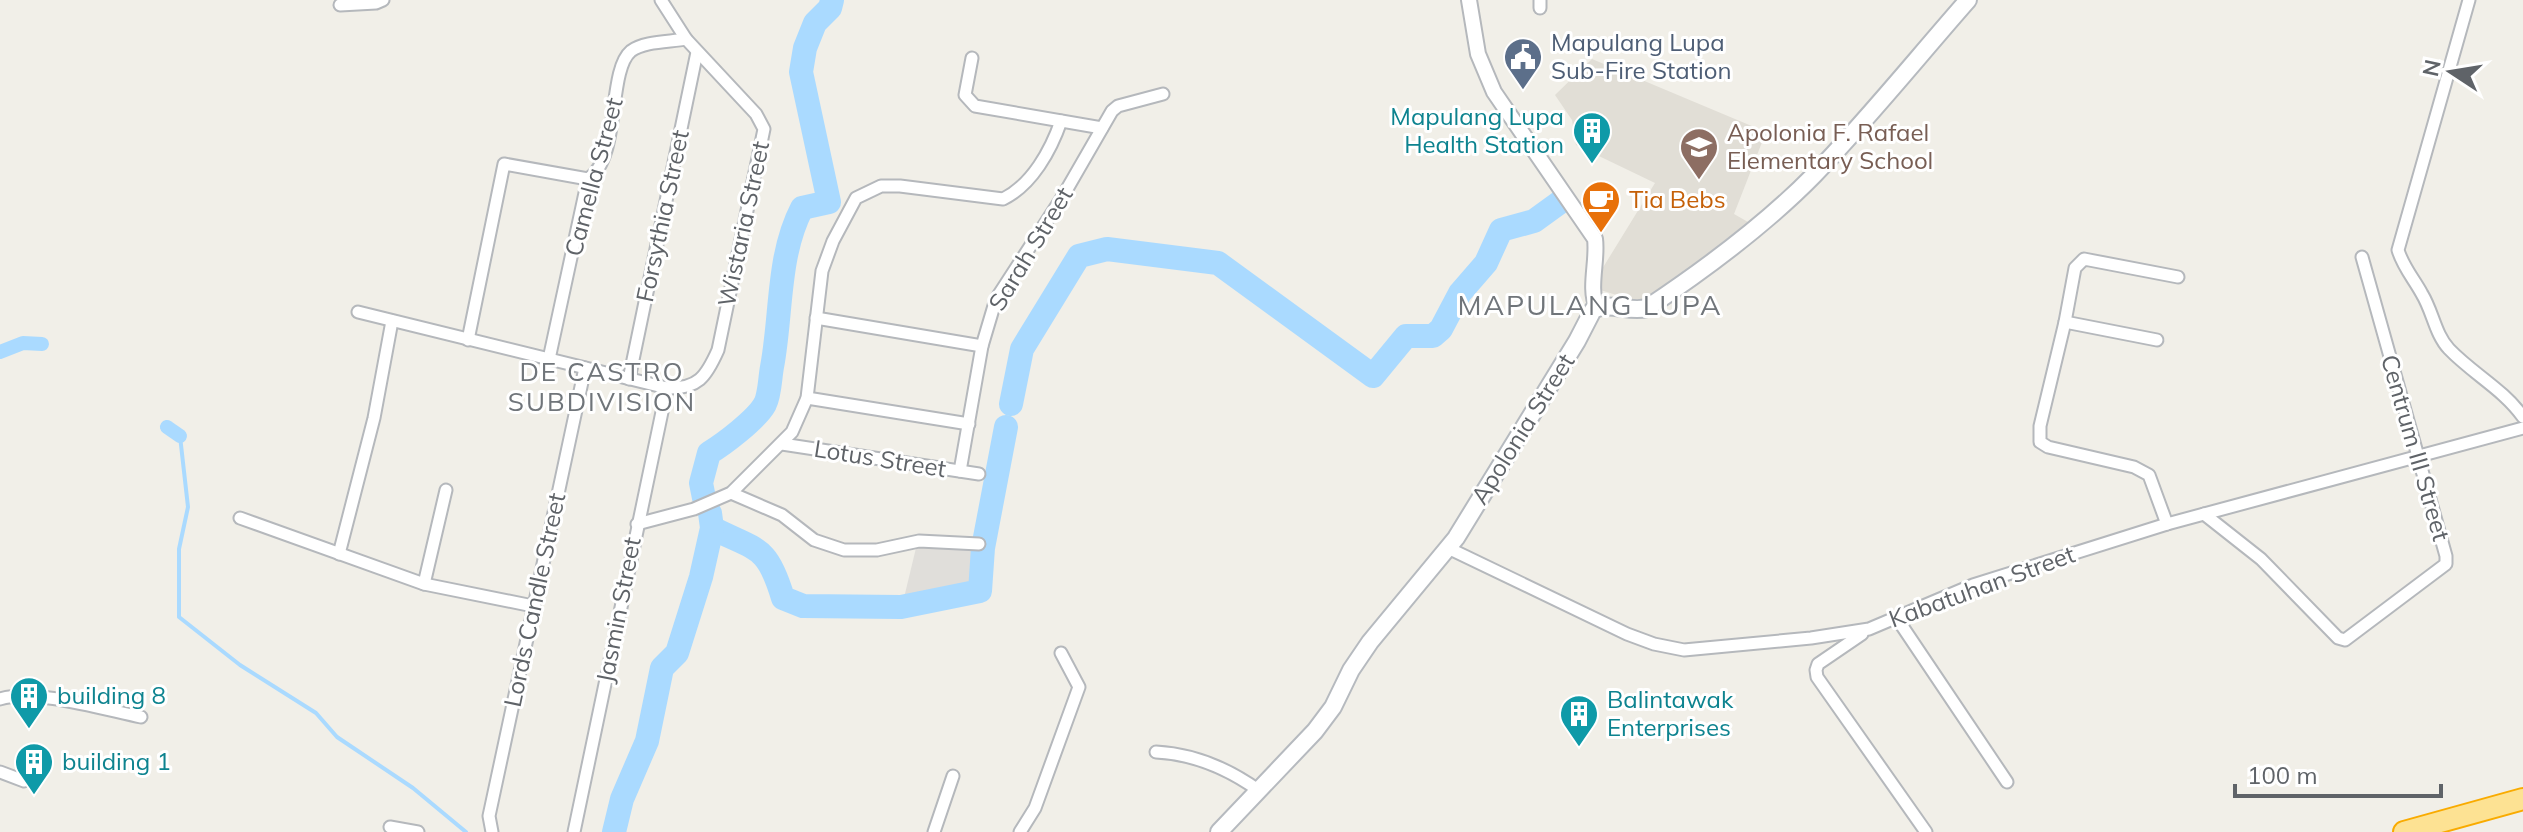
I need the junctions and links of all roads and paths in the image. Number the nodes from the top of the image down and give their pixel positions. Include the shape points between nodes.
1 (383, 0) edge
2 (661, 0) edge
3 (1469, 0) edge
4 (1968, 0) edge
5 (2469, 0) edge
6 (340, 5) dead end
7 (686, 39) junction
8 (697, 52) junction
9 (972, 58) dead end
10 (1163, 94) dead end
11 (1061, 121) junction
12 (1102, 128) junction
13 (588, 179) junction
14 (2362, 257) dead end
15 (2178, 277) dead end
16 (1597, 307) junction
17 (358, 312) dead end
18 (816, 318) junction
19 (392, 321) junction
20 (2065, 322) junction
21 (468, 340) junction
22 (2157, 340) dead end
23 (982, 346) junction
24 (549, 359) junction
25 (585, 368) junction
26 (629, 379) junction
27 (667, 388) junction
28 (807, 398) junction
29 (2523, 417) edge
30 (969, 424) junction
31 (2523, 428) edge
32 (782, 444) junction
33 (2418, 457) junction
34 (960, 471) junction
35 (979, 474) dead end
36 (446, 490) dead end
37 (731, 493) junction
38 (2204, 514) junction
39 (240, 518) dead end
40 (637, 524) junction
41 (2167, 524) junction
42 (979, 544) dead end
43 (1448, 548) junction
44 (339, 554) junction
45 (424, 584) junction
46 (533, 606) junction
47 (1896, 617) junction
48 (1869, 629) junction
49 (1061, 653) dead end
50 (0, 699) edge
51 (141, 717) dead end
52 (1156, 752) dead end
53 (0, 772) edge
54 (953, 776) dead end
55 (24, 781) dead end
56 (2007, 782) dead end
57 (1258, 790) junction
58 (2523, 799) edge
59 (390, 827) dead end
60 (418, 832) edge
61 (492, 832) edge
62 (574, 832) edge
63 (934, 832) edge
64 (1020, 832) edge
65 (1219, 832) edge
66 (1926, 832) edge
67 (2404, 832) edge

1 - 6 street
2 - 7 street
3 - 16 street via 1478,54 1494,92 1595,239
4 - 16 main road via 1846,141 1784,203 1647,308
5 - 29 street via 2398,250 2446,346
7 - 8 street
7 - 13 street, Camella Street via 640,47 627,56 605,154
8 - 26 street, Forsythia Street
8 - 27 street, Wistaria Street via 764,129 718,350 693,385
9 - 11 street via 965,95 975,106
10 - 12 street, Sarah Street via 1118,106
11 - 12 street
11 - 18 street via 1043,161 1003,199 900,186 881,186 856,198 822,271
12 - 23 street, Sarah Street via 996,299
13 - 21 street via 504,164
13 - 24 street, Camella Street
14 - 33 street, Centrum III Street
15 - 20 street via 2084,259 2075,268
16 - 43 main road, Apolonia Street
17 - 19 street
18 - 23 street
18 - 28 street
19 - 21 street
19 - 44 street
20 - 22 street
20 - 41 street via 2040,442 2143,471
21 - 24 street
23 - 30 street, Sarah Street
24 - 25 street
25 - 26 street
25 - 46 street, Lords Candle Street
26 - 27 street
27 - 40 street, Jasmin Street
28 - 30 street
28 - 32 street
30 - 34 street, Sarah Street
31 - 33 street, Kabatuhan Street
32 - 34 street, Lotus Street
32 - 37 street
33 - 38 street, Kabatuhan Street
33 - 38 street, Centrum III Street via 2446,564 2345,640 2261,559
34 - 35 street, Lotus Street
36 - 45 street
37 - 40 street
37 - 42 street via 782,515 814,540 844,550 919,541
38 - 41 street, Kabatuhan Street
39 - 44 street
40 - 62 street, Jasmin Street
41 - 47 street, Kabatuhan Street via 1973,585
43 - 48 street, Kabatuhan Street via 1627,634 1670,649
43 - 57 main road, Apolonia Street via 1370,642 1315,731
44 - 45 street
45 - 46 street
46 - 61 street, Lords Candle Street via 489,816
47 - 48 street, Kabatuhan Street
47 - 56 street
48 - 66 street via 1818,664 1817,677
49 - 64 street via 1079,687 1035,808
50 - 51 street via 35,697
52 - 57 street via 1222,767
53 - 55 street
54 - 63 street
57 - 65 main road, Apolonia Street
58 - 67 highway
59 - 60 street

